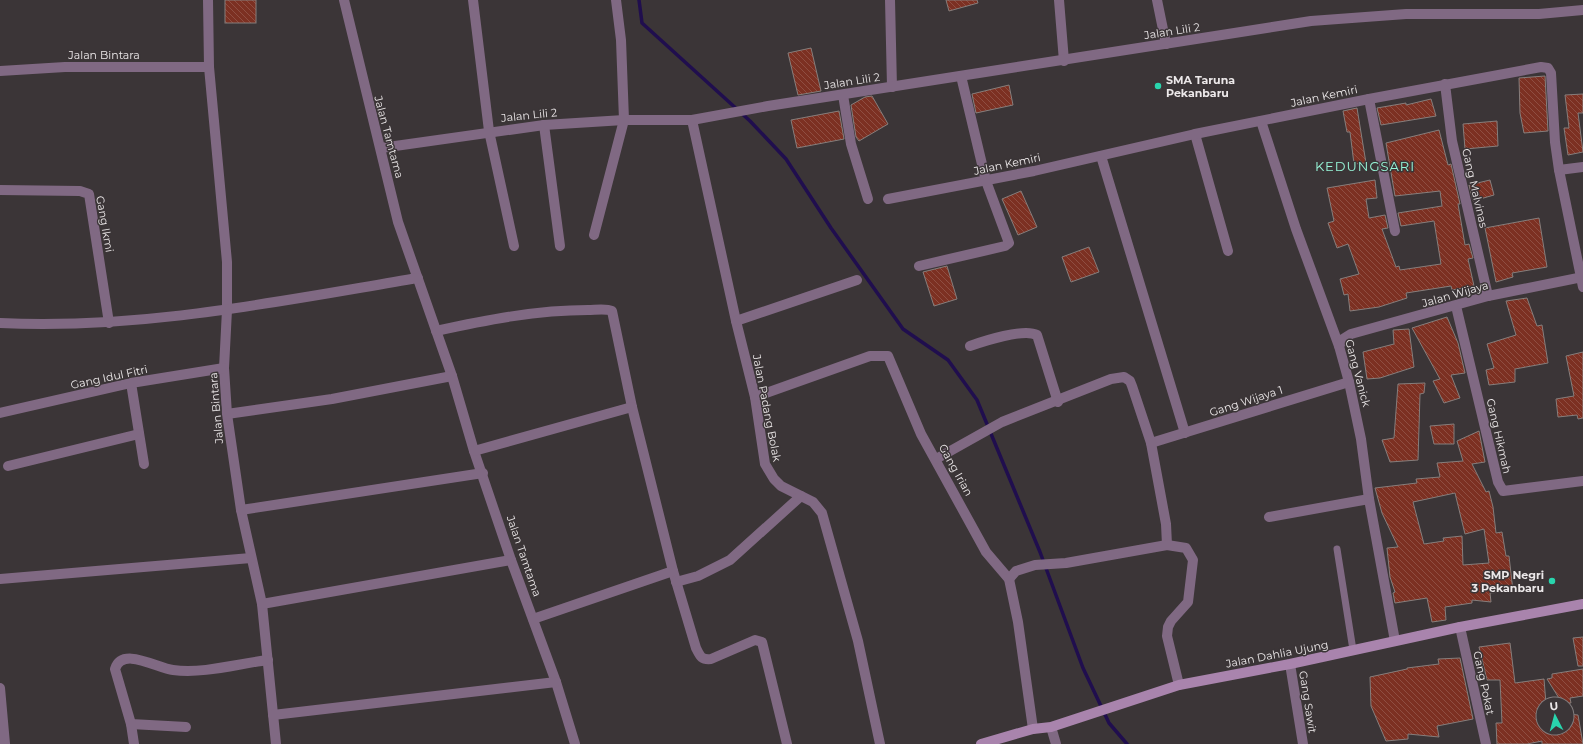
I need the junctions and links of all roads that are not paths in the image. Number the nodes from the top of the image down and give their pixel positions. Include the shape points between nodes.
1 (208, 0) edge
2 (344, 0) edge
3 (473, 0) edge
4 (616, 0) edge
5 (890, 0) edge
6 (1059, 0) edge
7 (1157, 0) edge
8 (1583, 10) edge
9 (1166, 44) junction
10 (1064, 60) junction
11 (209, 67) junction
12 (0, 71) edge
13 (961, 76) junction
14 (1445, 84) junction
15 (892, 87) junction
16 (843, 95) junction
17 (1369, 99) junction
18 (624, 120) junction
19 (692, 120) junction
20 (1261, 121) junction
21 (544, 125) junction
22 (489, 131) junction
23 (1195, 134) junction
24 (381, 148) junction
25 (1101, 156) junction
26 (1583, 167) edge
27 (1559, 170) junction
28 (986, 181) junction
29 (0, 190) edge
30 (868, 199) dead end
31 (888, 199) dead end
32 (1394, 231) dead end
33 (594, 235) dead end
34 (514, 246) dead end
35 (560, 246) dead end
36 (1228, 251) dead end
37 (919, 266) dead end
38 (418, 278) junction
39 (857, 280) dead end
40 (1582, 281) edge
41 (1488, 296) junction
42 (1456, 306) junction
43 (227, 310) junction
44 (736, 321) junction
45 (0, 323) edge
46 (109, 323) junction
47 (436, 330) junction
48 (970, 346) dead end
49 (1339, 346) junction
50 (224, 368) junction
51 (452, 376) junction
52 (1349, 382) junction
53 (131, 384) junction
54 (755, 397) junction
55 (1058, 402) junction
56 (632, 407) junction
57 (0, 413) edge
58 (227, 414) junction
59 (1185, 433) junction
60 (139, 434) junction
61 (1151, 443) junction
62 (474, 451) junction
63 (936, 459) junction
64 (144, 464) dead end
65 (8, 466) dead end
66 (483, 474) junction
67 (1583, 481) edge
68 (801, 496) junction
69 (1369, 499) junction
70 (241, 510) junction
71 (1269, 517) dead end
72 (1167, 545) junction
73 (1337, 549) dead end
74 (251, 558) junction
75 (511, 560) junction
76 (673, 572) junction
77 (0, 579) edge
78 (1009, 579) junction
79 (676, 582) junction
80 (262, 604) junction
81 (1583, 604) edge
82 (533, 619) junction
83 (1460, 627) junction
84 (1394, 642) junction
85 (1353, 650) junction
86 (268, 660) junction
87 (1290, 664) junction
88 (556, 682) junction
89 (1179, 685) junction
90 (0, 688) edge
91 (273, 715) junction
92 (131, 724) junction
93 (186, 726) dead end
94 (1051, 727) junction
95 (1033, 729) junction
96 (1482, 743) edge
97 (5, 744) edge
98 (134, 744) edge
99 (276, 744) edge
100 (574, 744) edge
101 (787, 744) edge
102 (880, 744) edge
103 (981, 744) edge
104 (1056, 744) edge
105 (1303, 744) edge

1 - 11 street, Jalan Bintara
2 - 24 street, Jalan Tamtama via 364,89
3 - 22 street
4 - 18 street via 621,40
5 - 15 street
6 - 10 street
7 - 9 street
8 - 9 street, Jalan Lili 2 via 1540,14 1406,14 1311,21
9 - 10 street, Jalan Lili 2
10 - 13 street, Jalan Lili 2
11 - 12 street, Jalan Bintara via 65,67
11 - 43 street, Jalan Bintara via 227,262
13 - 15 street, Jalan Lili 2
13 - 28 street
14 - 17 street, Jalan Kemiri
14 - 27 street, Jalan Kemiri via 1541,67 1550,70
14 - 41 street, Gang Malvinas via 1452,141
15 - 16 street, Jalan Lili 2
16 - 19 street, Jalan Lili 2
16 - 30 street via 852,144
17 - 20 street, Jalan Kemiri
17 - 32 street
18 - 19 street, Jalan Lili 2
18 - 21 street, Jalan Lili 2
18 - 33 street
19 - 44 street, Jalan Padang Bolak
20 - 23 street, Jalan Kemiri
20 - 49 street, Gang Vanick via 1296,230
21 - 22 street, Jalan Lili 2
21 - 35 street
22 - 24 street, Jalan Lili 2
22 - 34 street
23 - 25 street, Jalan Kemiri
23 - 36 street
24 - 38 street, Jalan Tamtama via 398,222
25 - 28 street, Jalan Kemiri
25 - 59 street
26 - 27 street
27 - 40 street, Jalan Kemiri
28 - 31 street, Jalan Kemiri
28 - 37 street via 1008,243 1005,246
29 - 46 street, Gang Ikmi via 80,190 88,194
38 - 43 street
38 - 47 street, Jalan Tamtama
39 - 44 street
40 - 41 street, Jalan Wijaya
41 - 42 street, Jalan Wijaya
42 - 49 street, Jalan Wijaya via 1351,334 1343,339
42 - 67 street, Gang Hikmah via 1498,482 1503,491
43 - 46 street
43 - 50 street, Jalan Bintara
44 - 54 street, Jalan Padang Bolak
45 - 46 street
47 - 51 street, Jalan Tamtama
47 - 56 street via 489,319 546,312 611,310
48 - 55 street via 1015,335 1037,335
49 - 52 street, Gang Vanick
50 - 53 street, Gang Idul Fitri
50 - 58 street, Jalan Bintara
51 - 58 street via 332,400
51 - 62 street, Jalan Tamtama
52 - 59 street, Gang Wijaya 1
52 - 69 street, Gang Vanick via 1361,438
53 - 57 street, Gang Idul Fitri via 14,412
53 - 60 street
54 - 63 street, Gang Irian via 870,356 887,355 896,372 908,408
54 - 68 street, Jalan Padang Bolak via 762,453 767,468 781,486
55 - 61 street via 1111,379 1124,377 1130,380
55 - 63 street via 1002,422
56 - 62 street
56 - 76 street
58 - 70 street, Jalan Bintara
59 - 61 street, Gang Wijaya 1
60 - 64 street
60 - 65 street
61 - 72 street via 1166,524
62 - 66 street, Jalan Tamtama
63 - 78 street, Gang Irian via 986,552
66 - 70 street
66 - 75 street, Jalan Tamtama
68 - 79 street via 730,560 698,576
68 - 102 street, Jalan Padang Bolak via 813,502 822,513 858,641
69 - 71 street
69 - 84 street, Gang Vanick
70 - 74 street, Jalan Bintara
72 - 78 street via 1066,563 1035,565 1016,571
72 - 89 street via 1186,548 1193,560 1188,602 1168,627 1167,636
73 - 85 lane
74 - 77 street
74 - 80 street, Jalan Bintara
75 - 80 street
75 - 82 street, Jalan Tamtama
76 - 79 street
76 - 82 street
78 - 95 street, Gang Irian via 1018,622
79 - 101 street via 696,648 705,660 755,640 762,642
80 - 86 street, Jalan Bintara
81 - 83 main road, Jalan Dahlia Ujung
82 - 88 street, Jalan Tamtama
83 - 84 main road, Jalan Dahlia Ujung
83 - 96 street, Gang Pokat
84 - 85 main road, Jalan Dahlia Ujung
85 - 87 main road, Jalan Dahlia Ujung
86 - 91 street, Jalan Bintara
86 - 92 street via 187,671 171,670 130,658 123,659 115,669
87 - 89 main road, Jalan Dahlia Ujung
87 - 105 street, Gang Sawit
88 - 91 street
88 - 100 street, Jalan Tamtama
89 - 94 main road, Jalan Dahlia Ujung
90 - 97 street
91 - 99 street, Jalan Bintara
92 - 93 street
92 - 98 street
94 - 95 main road, Jalan Dahlia Ujung
94 - 104 street
95 - 103 main road, Jalan Dahlia Ujung

